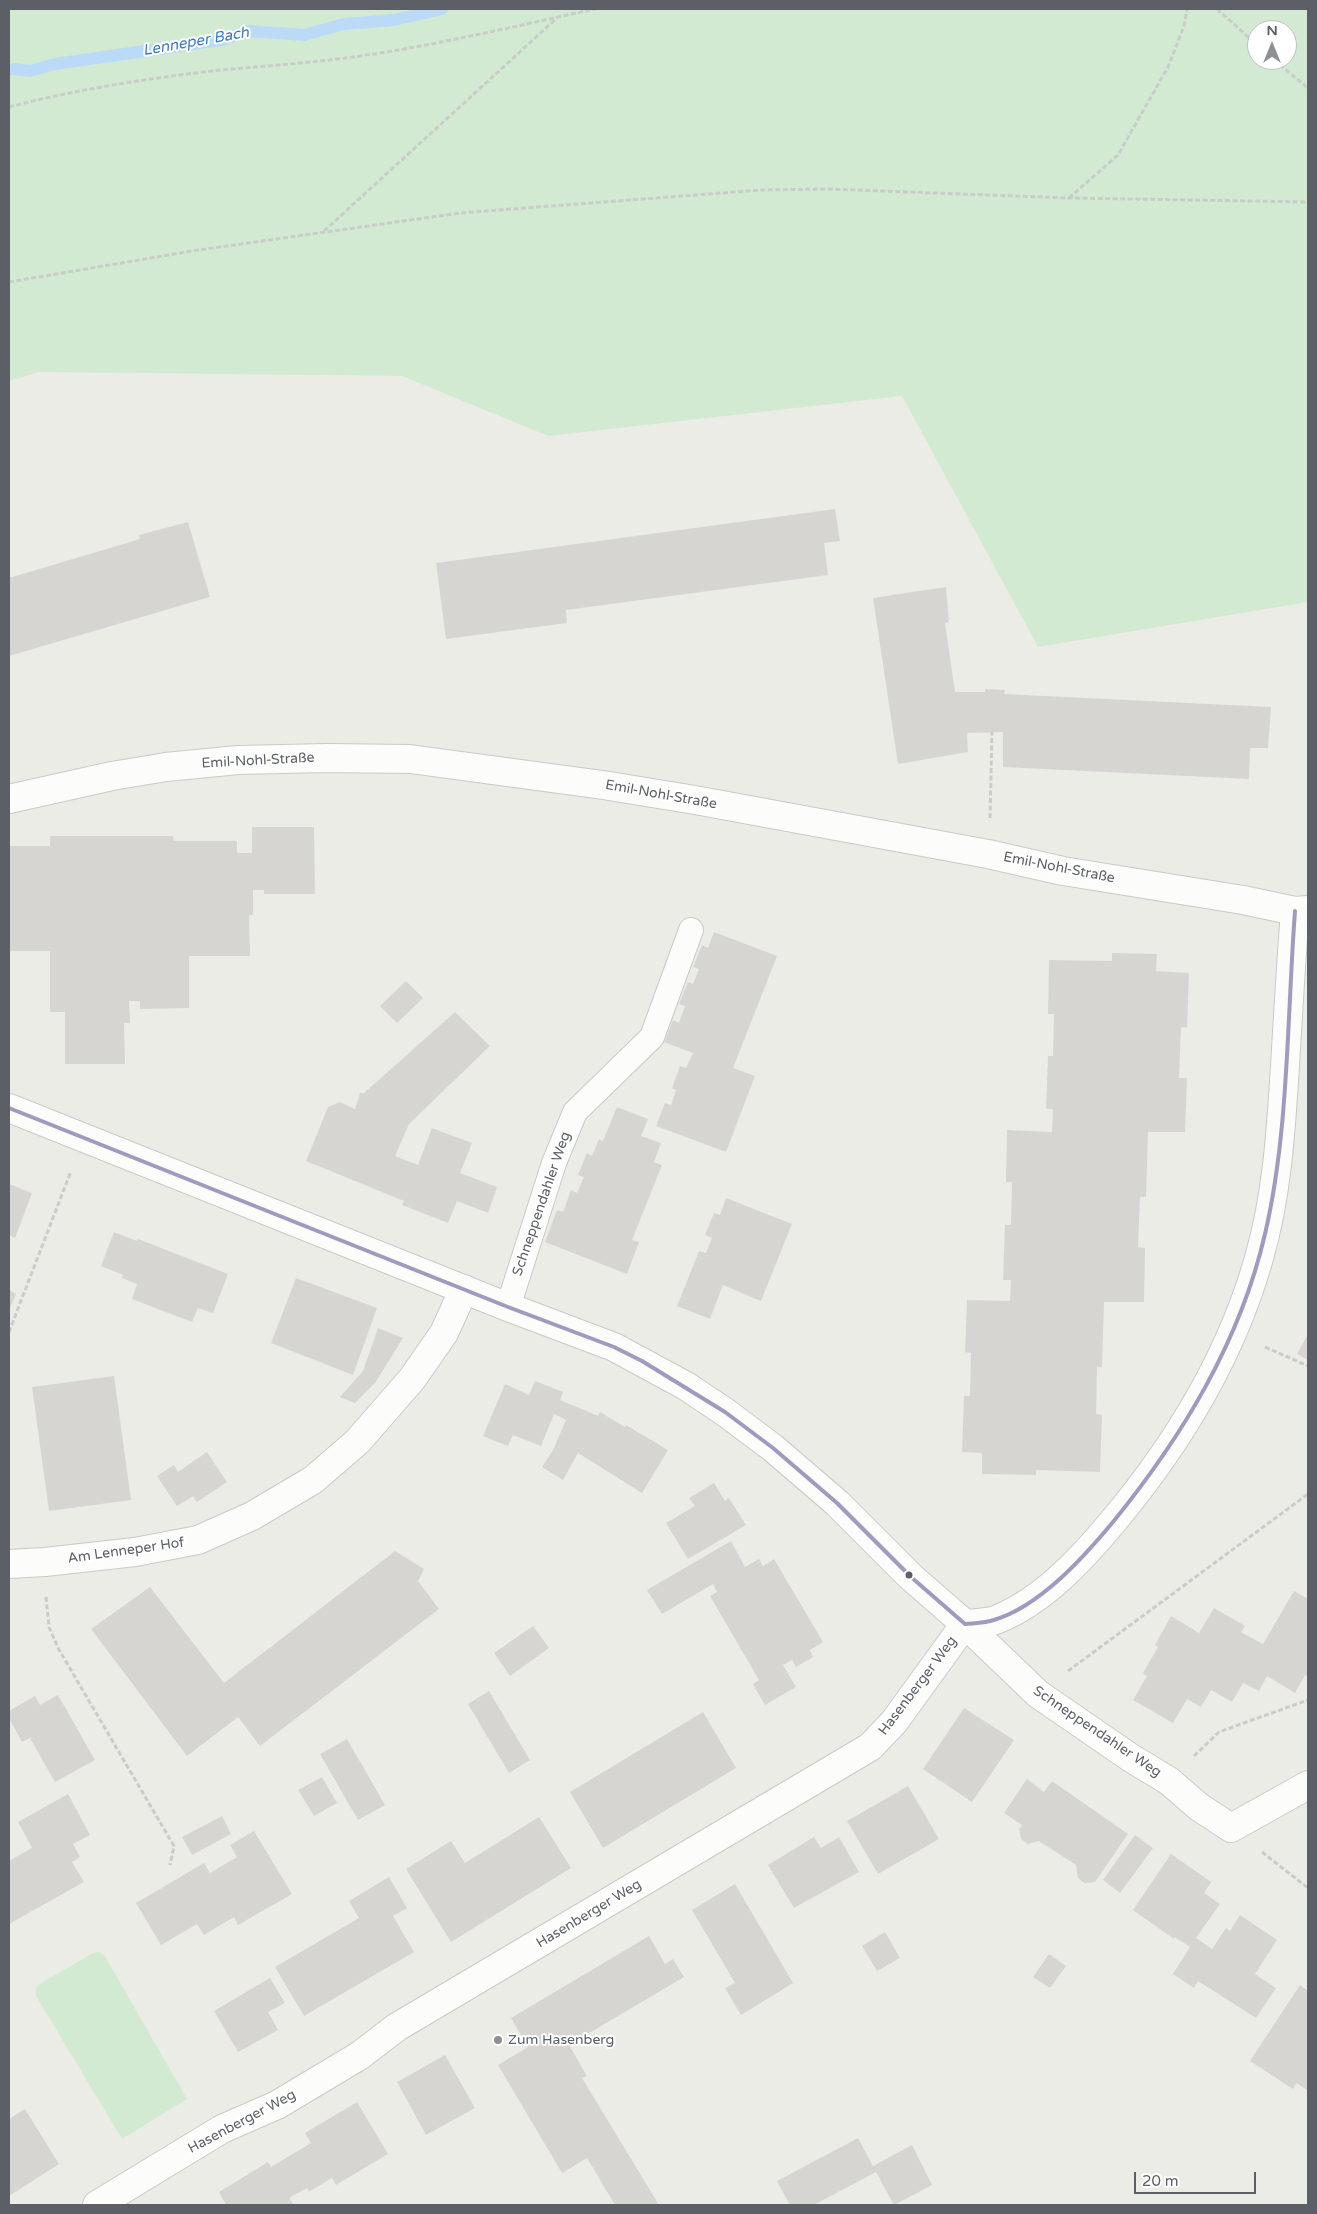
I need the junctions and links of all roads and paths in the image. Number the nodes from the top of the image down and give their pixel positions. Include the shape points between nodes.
1 (595, 9) edge
2 (1187, 9) edge
3 (1217, 9) edge
4 (558, 17) junction
5 (1247, 35) edge
6 (1286, 70) edge
7 (1308, 88) edge
8 (9, 107) edge
9 (1068, 198) junction
10 (1308, 202) edge
11 (323, 232) junction
12 (9, 282) edge
13 (992, 732) dead end
14 (9, 799) edge
15 (988, 854) junction
16 (1301, 910) edge
17 (691, 930) dead end
18 (9, 1108) edge
19 (81, 1136) junction
20 (464, 1289) junction
21 (508, 1307) junction
22 (9, 1332) edge
23 (1232, 1332) junction
24 (1308, 1366) edge
25 (1308, 1494) edge
26 (45, 1562) junction
27 (9, 1564) edge
28 (965, 1624) junction
29 (1038, 1694) junction
30 (1308, 1700) edge
31 (1168, 1781) junction
32 (1308, 1785) edge
33 (1231, 1828) junction
34 (170, 1865) dead end
35 (1308, 1888) edge
36 (97, 2205) edge

1 - 4 path
2 - 9 path via 1168,67 1118,154
3 - 5 path
4 - 8 path via 353,57 114,85
4 - 11 path
6 - 7 path
9 - 10 path
9 - 11 path via 828,189 761,190 460,213
11 - 12 path
13 - 15 path
14 - 15 street, Emil-Nohl-Straße via 166,767 238,760 410,759 603,785
15 - 16 street, Emil-Nohl-Straße via 1063,871
16 - 23 street, Hasenberger Weg via 1278,1164 1259,1257
17 - 21 lane, Schneppendahler Weg via 652,1037 575,1112 554,1163
18 - 19 street, Schneppendahler Weg
19 - 20 street, Schneppendahler Weg
19 - 22 path via 69,1178
20 - 21 street, Schneppendahler Weg
20 - 26 street, Am Lenneper Hof via 444,1333 412,1379 358,1441 313,1480 252,1516 198,1540 135,1552
21 - 28 street, Schneppendahler Weg via 614,1347 686,1386 725,1412 838,1503 911,1577
23 - 24 path
23 - 28 street, Hasenberger Weg via 1170,1447 1144,1485 1100,1537 1050,1586 1027,1603 996,1620
25 - 29 path
26 - 27 street, Am Lenneper Hof
26 - 34 path via 49,1627 58,1648 174,1846
28 - 29 street, Schneppendahler Weg
28 - 36 street, Hasenberger Weg via 894,1722 870,1747 397,2027 359,2056 294,2095 222,2130
29 - 31 street, Schneppendahler Weg
30 - 31 path via 1219,1732
31 - 33 street, Schneppendahler Weg
32 - 33 street
33 - 35 path

